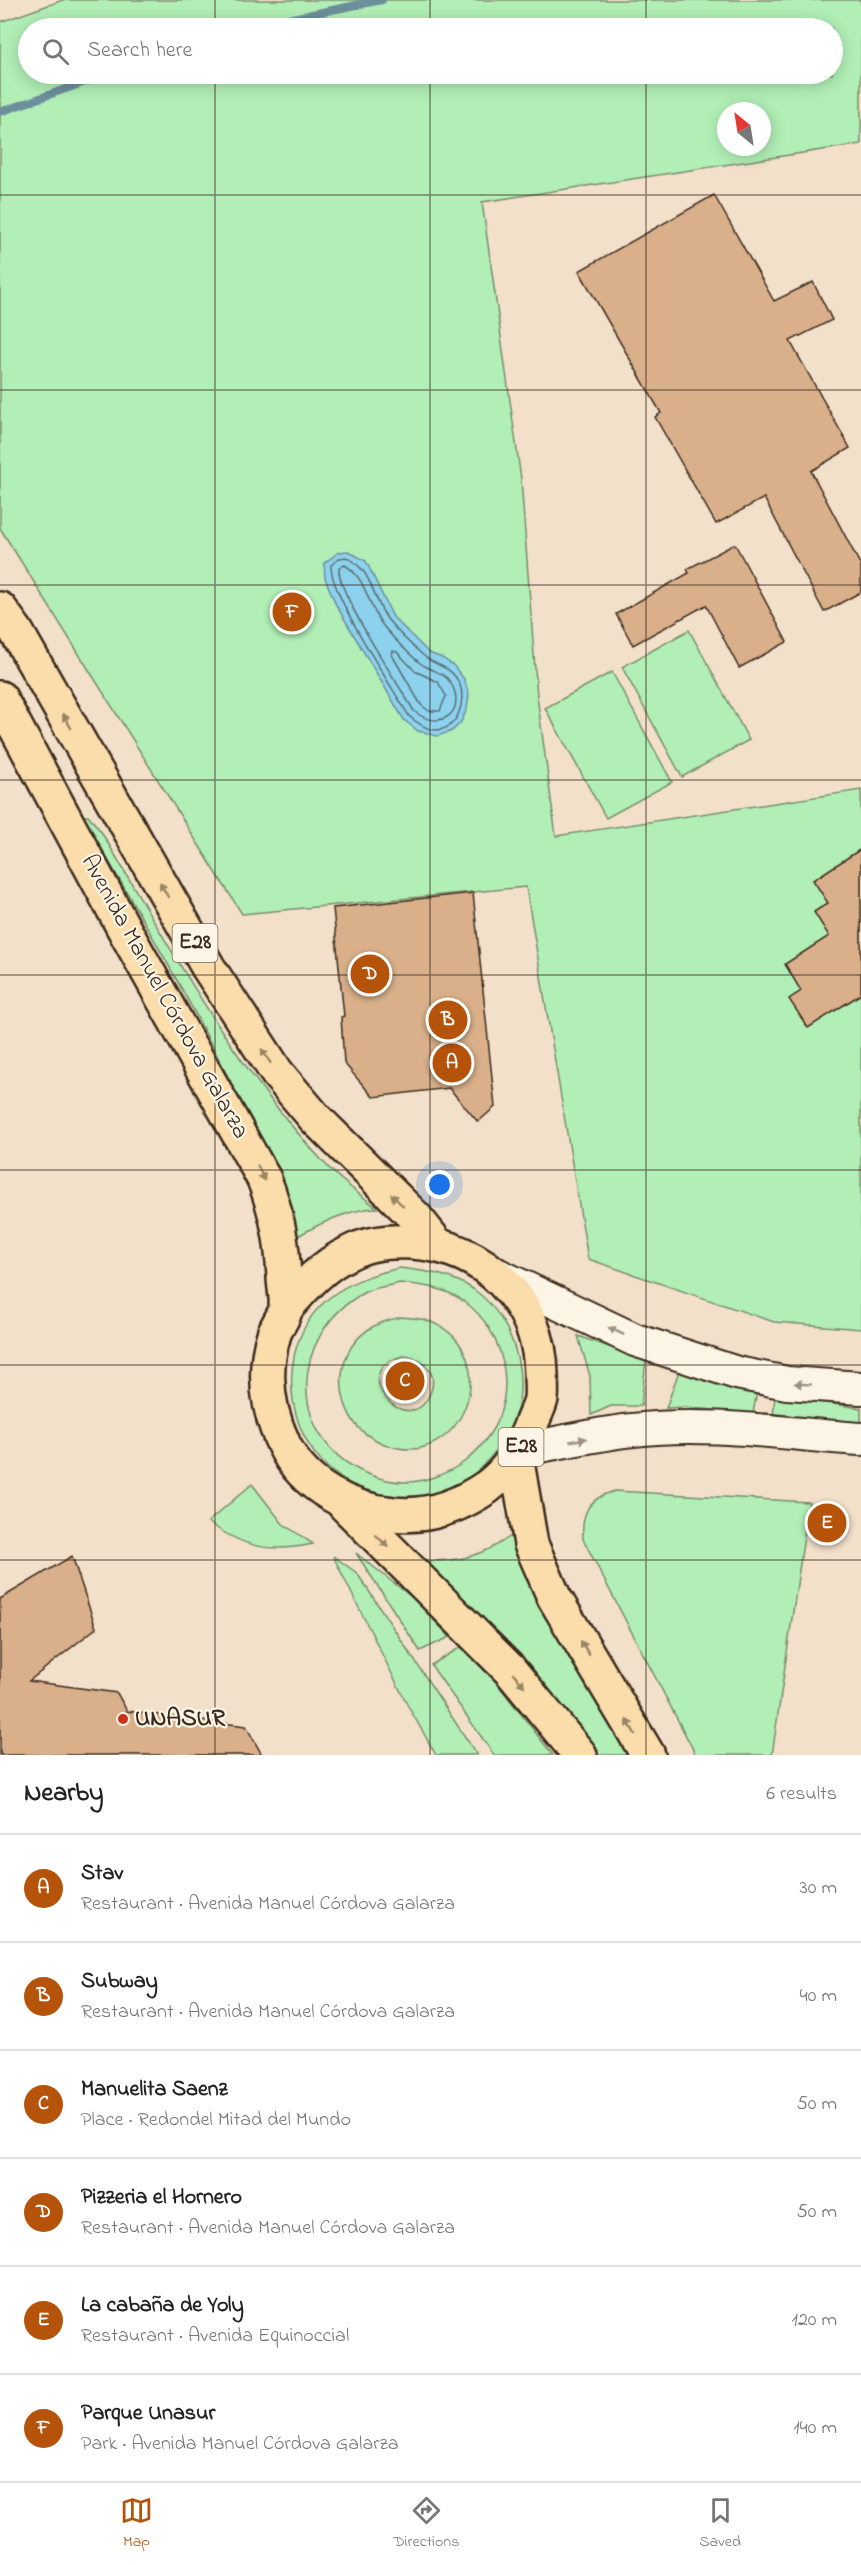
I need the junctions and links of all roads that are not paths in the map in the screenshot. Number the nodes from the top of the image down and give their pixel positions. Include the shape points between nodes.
1 (0, 609) edge
2 (0, 698) edge
3 (101, 780) junction
4 (58, 805) junction
5 (436, 1244) junction
6 (494, 1273) junction
7 (286, 1308) junction
8 (861, 1388) edge
9 (861, 1439) edge
10 (518, 1453) junction
11 (341, 1500) junction
12 (580, 1755) edge
13 (648, 1755) edge

3 -> 1 main road, E28
2 - 4 main road, Avenida Manuel Córdova Galarza / E28
3 - 4 main road
5 -> 3 main road, E28 via 416,1218 315,1118 277,1074 208,967
4 -> 7 main road, Avenida Manuel Córdova Galarza / E28 via 264,1179 281,1235
5 - 6 main road, E28 via 463,1253
5 - 7 main road, E28 via 392,1241 350,1252 314,1275
8 -> 6 main road via 787,1383 737,1373 635,1340
6 - 10 main road, E28 via 524,1309 540,1353 541,1400
7 - 11 main road, E28 via 268,1355 269,1404 285,1447 301,1470
10 -> 9 main road via 643,1429 705,1428
10 - 11 main road, E28 via 497,1479 470,1498 439,1511 405,1516 372,1512
13 -> 10 main road, E28 via 554,1597 531,1544
11 -> 12 main road, E28 via 510,1670

